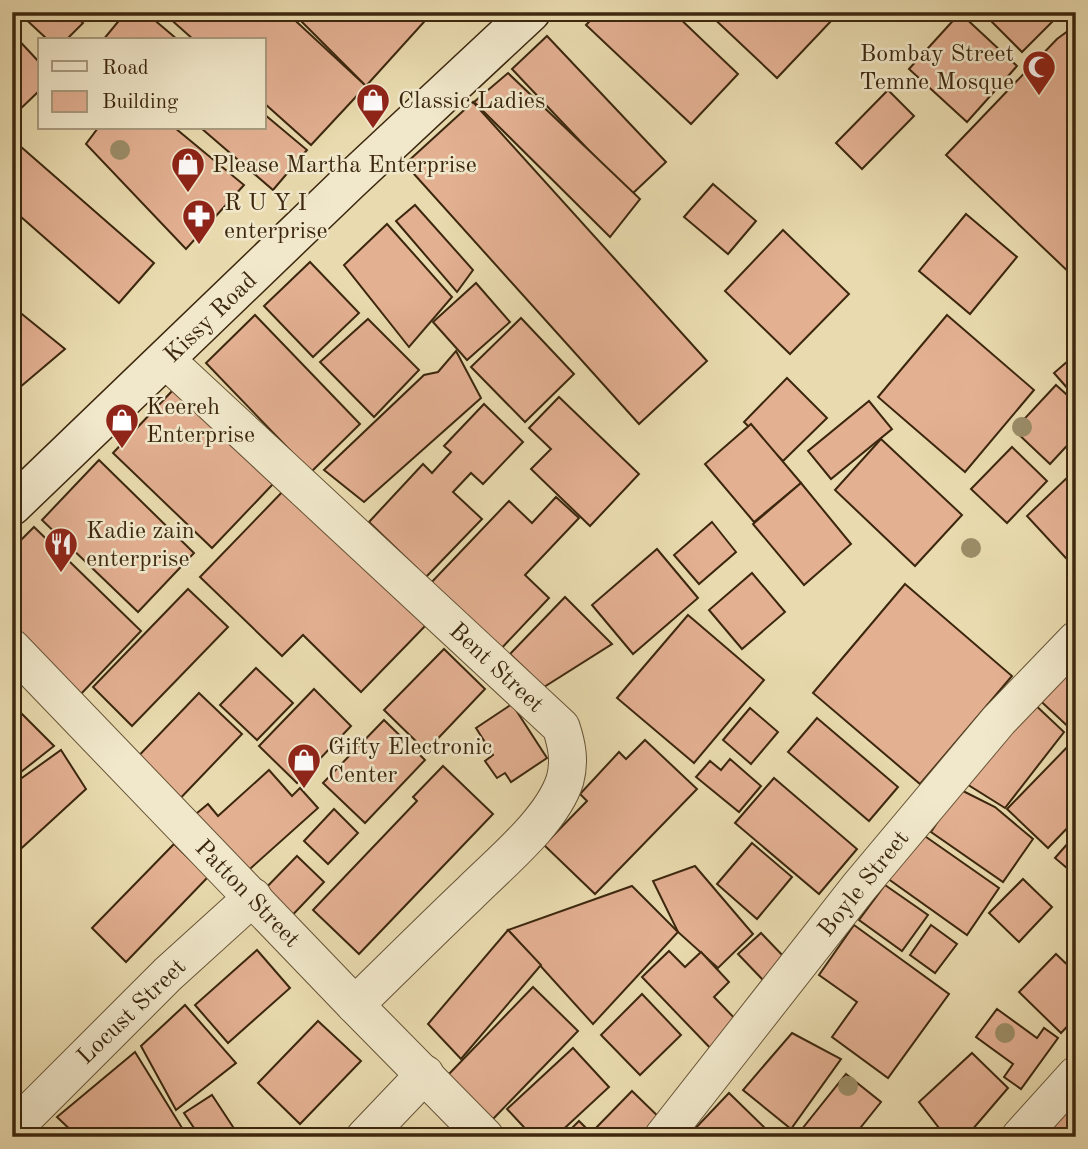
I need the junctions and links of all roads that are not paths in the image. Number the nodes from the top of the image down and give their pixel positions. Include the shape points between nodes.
1 (531, 12) edge
2 (166, 360) junction
3 (12, 506) edge
4 (1076, 640) edge
5 (12, 648) edge
6 (253, 897) junction
7 (355, 1005) junction
8 (425, 1074) junction
9 (1076, 1075) edge
10 (12, 1129) edge
11 (365, 1137) edge
12 (485, 1137) edge
13 (663, 1137) edge
14 (1020, 1137) edge

1 - 2 main road, Kissy Road
2 - 3 main road, Kissy Road
2 - 7 street, Bent Street via 561,727 565,740 569,761 557,798 527,837
4 - 13 street, Boyle Street via 999,720 859,887
5 - 6 street, Patton Street
6 - 7 street, Patton Street
6 - 10 street, Locust Street
7 - 8 street, Patton Street
8 - 11 street
8 - 12 street, Patton Street
9 - 14 street

